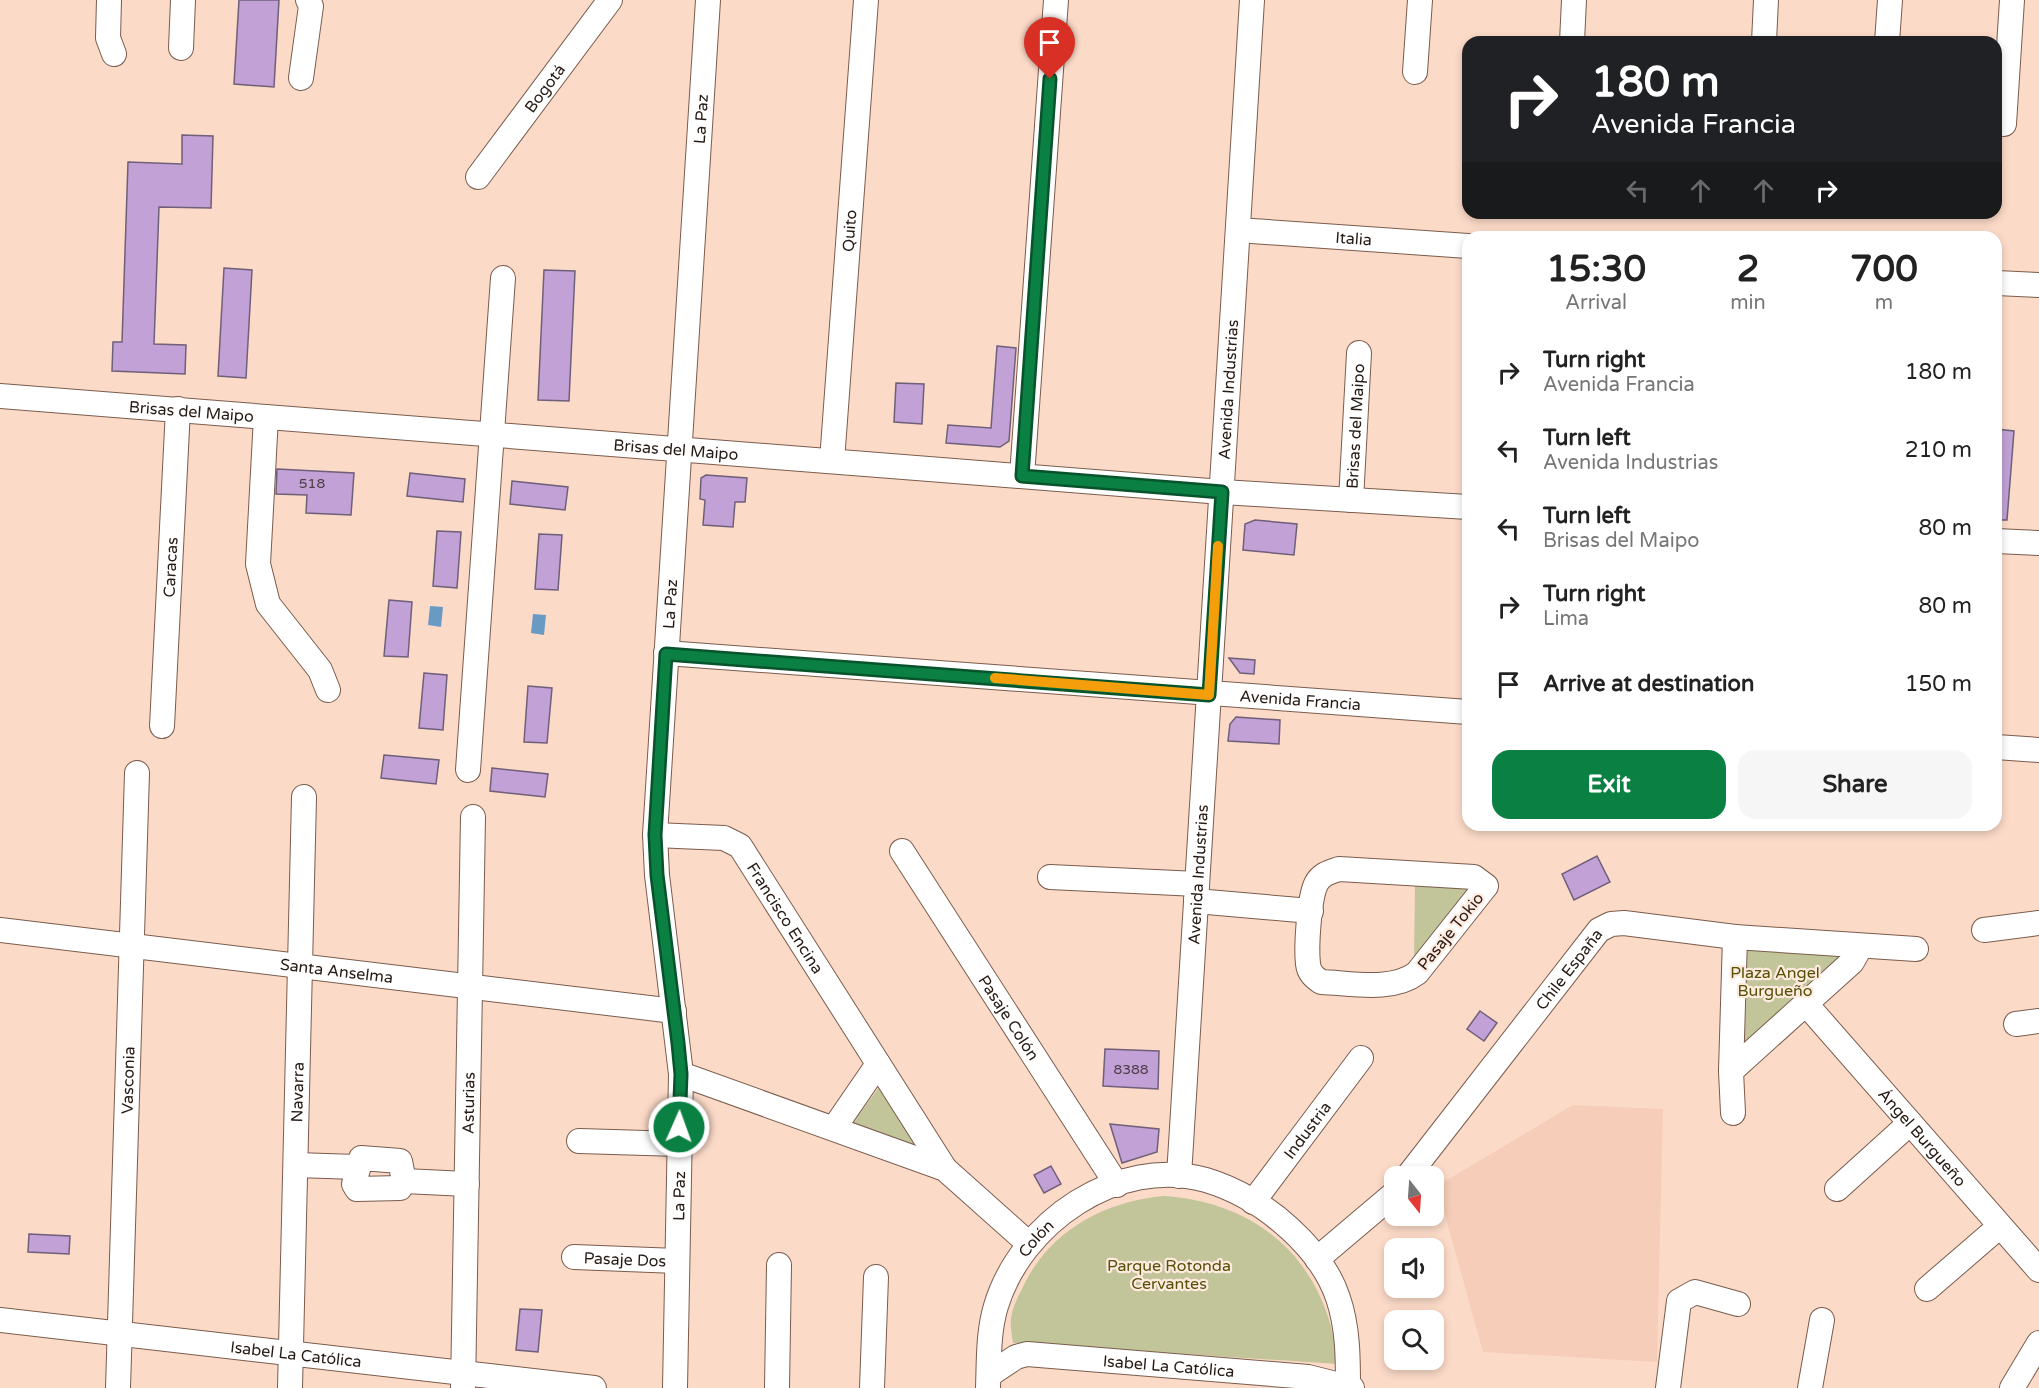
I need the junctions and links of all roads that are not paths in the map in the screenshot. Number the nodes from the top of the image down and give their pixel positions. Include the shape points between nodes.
1 (109, 0) edge
2 (183, 0) edge
3 (308, 0) edge
4 (610, 0) edge
5 (708, 0) edge
6 (866, 0) edge
7 (1056, 0) edge
8 (1252, 0) edge
9 (1420, 0) edge
10 (1574, 0) edge
11 (1767, 0) edge
12 (1890, 0) edge
13 (2012, 0) edge
14 (1572, 36) edge
15 (1764, 36) edge
16 (1887, 36) edge
17 (181, 48) dead end
18 (114, 54) dead end
19 (1415, 72) dead end
20 (301, 78) dead end
21 (2004, 124) dead end
22 (478, 177) dead end
23 (1238, 230) junction
24 (1462, 246) edge
25 (503, 278) dead end
26 (2002, 282) edge
27 (2039, 285) edge
28 (1359, 353) dead end
29 (0, 396) edge
30 (178, 410) junction
31 (266, 417) junction
32 (492, 434) junction
33 (678, 449) junction
34 (832, 461) junction
35 (1022, 476) junction
36 (1222, 492) junction
37 (1351, 500) junction
38 (1462, 507) edge
39 (2002, 541) edge
40 (2039, 543) edge
41 (666, 654) junction
42 (328, 690) dead end
43 (1209, 695) junction
44 (1462, 712) edge
45 (162, 726) dead end
46 (2002, 747) edge
47 (2039, 750) edge
48 (468, 771) dead end
49 (137, 773) dead end
50 (304, 797) dead end
51 (473, 817) dead end
52 (655, 835) junction
53 (902, 851) dead end
54 (1050, 877) dead end
55 (1197, 893) junction
56 (1311, 911) junction
57 (2039, 923) edge
58 (0, 930) edge
59 (1984, 930) dead end
60 (1735, 937) junction
61 (131, 946) junction
62 (1861, 946) junction
63 (1916, 949) dead end
64 (300, 966) junction
65 (470, 986) junction
66 (1806, 1004) junction
67 (674, 1011) junction
68 (1360, 1058) dead end
69 (878, 1064) junction
70 (1731, 1071) junction
71 (681, 1074) junction
72 (1733, 1113) dead end
73 (1910, 1123) junction
74 (834, 1128) junction
75 (579, 1141) dead end
76 (679, 1144) junction
77 (296, 1165) junction
78 (1416, 1166) edge
79 (945, 1169) junction
80 (1179, 1176) junction
81 (466, 1184) junction
82 (1117, 1185) junction
83 (1837, 1189) dead end
84 (1253, 1202) junction
85 (1384, 1202) edge
86 (2000, 1226) junction
87 (1029, 1244) junction
88 (574, 1257) dead end
89 (1317, 1259) junction
90 (677, 1261) junction
91 (780, 1264) dead end
92 (2039, 1270) edge
93 (876, 1277) dead end
94 (1927, 1289) dead end
95 (1738, 1304) dead end
96 (0, 1320) edge
97 (1822, 1320) dead end
98 (992, 1321) junction
99 (119, 1334) junction
100 (2039, 1343) edge
101 (1027, 1353) junction
102 (291, 1354) junction
103 (463, 1380) edge
104 (989, 1381) edge
105 (118, 1388) edge
106 (290, 1388) edge
107 (594, 1388) edge
108 (675, 1388) edge
109 (777, 1388) edge
110 (872, 1388) edge
111 (1350, 1388) edge
112 (1668, 1388) edge
113 (1810, 1388) edge
114 (2012, 1388) edge

1 - 18 street via 108,38
2 - 17 street
3 - 20 street
4 - 22 street, Bogotá
5 - 33 street, La Paz
6 - 34 street, Quito
7 - 35 street
8 - 23 street, Avenida Industrias
9 - 19 street
10 - 14 street
11 - 15 street
12 - 16 street
13 - 21 street
23 - 24 street, Italia
23 - 36 street, Avenida Industrias
25 - 32 street
26 - 27 street
28 - 37 street, Brisas del Maipo
29 - 30 street, Brisas del Maipo
30 - 31 street, Brisas del Maipo
30 - 45 street, Caracas
31 - 32 street, Brisas del Maipo
31 - 42 street via 258,564 268,604 320,670
32 - 33 street, Brisas del Maipo
32 - 48 street
33 - 34 street, Brisas del Maipo
33 - 41 street, La Paz
34 - 35 street, Brisas del Maipo
35 - 36 street, Brisas del Maipo
36 - 37 street, Brisas del Maipo
36 - 43 street, Avenida Industrias
37 - 38 street, Brisas del Maipo
39 - 40 street
41 - 43 street, Avenida Francia
41 - 52 street, La Paz
43 - 44 street, Avenida Francia
43 - 55 street, Avenida Industrias
46 - 47 street
49 - 61 street, Vasconia
50 - 64 street, Navarra
51 - 65 street, Asturias
52 - 67 street, La Paz
52 - 69 street, Francisco Encina via 724,838 740,846
53 - 82 street, Pasaje Colón
54 - 55 street
55 - 56 street
55 - 80 street, Avenida Industrias
56 - 56 street, Pasaje Tokio via 1316,885 1323,874 1339,869 1474,877 1486,886 1417,973 1408,980 1389,984 1321,982 1312,976 1308,964
57 - 59 street
58 - 61 street, Santa Anselma
60 - 62 street, Chile España
60 - 70 street
60 - 78 street, Chile España via 1624,923 1599,930
61 - 64 street, Santa Anselma
61 - 99 street, Vasconia
62 - 63 street, Chile España
62 - 66 street via 1852,962
64 - 65 street, Santa Anselma
64 - 77 street, Navarra
65 - 67 street, Santa Anselma
65 - 81 street, Asturias
66 - 70 street
66 - 73 street, Ángel Burgueño
67 - 71 street, La Paz
68 - 84 street, Industria
69 - 74 street
69 - 79 street, Francisco Encina
70 - 72 street
71 - 74 street, Francisco Encina
71 - 76 street, La Paz
73 - 83 street
73 - 86 street, Ángel Burgueño
74 - 79 street, Francisco Encina
75 - 76 street
76 - 90 street, La Paz
77 - 81 street via 357,1167 357,1189 398,1190 404,1181
77 - 102 street, Navarra
79 - 87 street, Francisco Encina
80 - 82 street, Colón via 1137,1179
80 - 84 street via 1205,1180
81 - 103 street, Asturias
82 - 87 street, Colón via 1077,1202
84 - 89 street via 1276,1216
85 - 89 street
86 - 92 street, Ángel Burgueño
86 - 94 street
87 - 98 street, Colón via 1006,1281
88 - 90 street, Pasaje Dos
89 - 111 street via 1338,1296 1345,1321
90 - 108 street, La Paz
91 - 109 street
93 - 110 street
95 - 112 street via 1695,1292 1679,1301
96 - 99 street, Isabel La Católica
97 - 113 street
98 - 101 street via 1007,1343
98 - 104 street, Colón
99 - 102 street, Isabel La Católica
99 - 105 street, Vasconia
100 - 114 street
101 - 104 street via 1001,1366
101 - 111 street, Isabel La Católica via 1308,1377
102 - 103 street, Isabel La Católica
102 - 106 street, Navarra
103 - 107 street, Isabel La Católica

